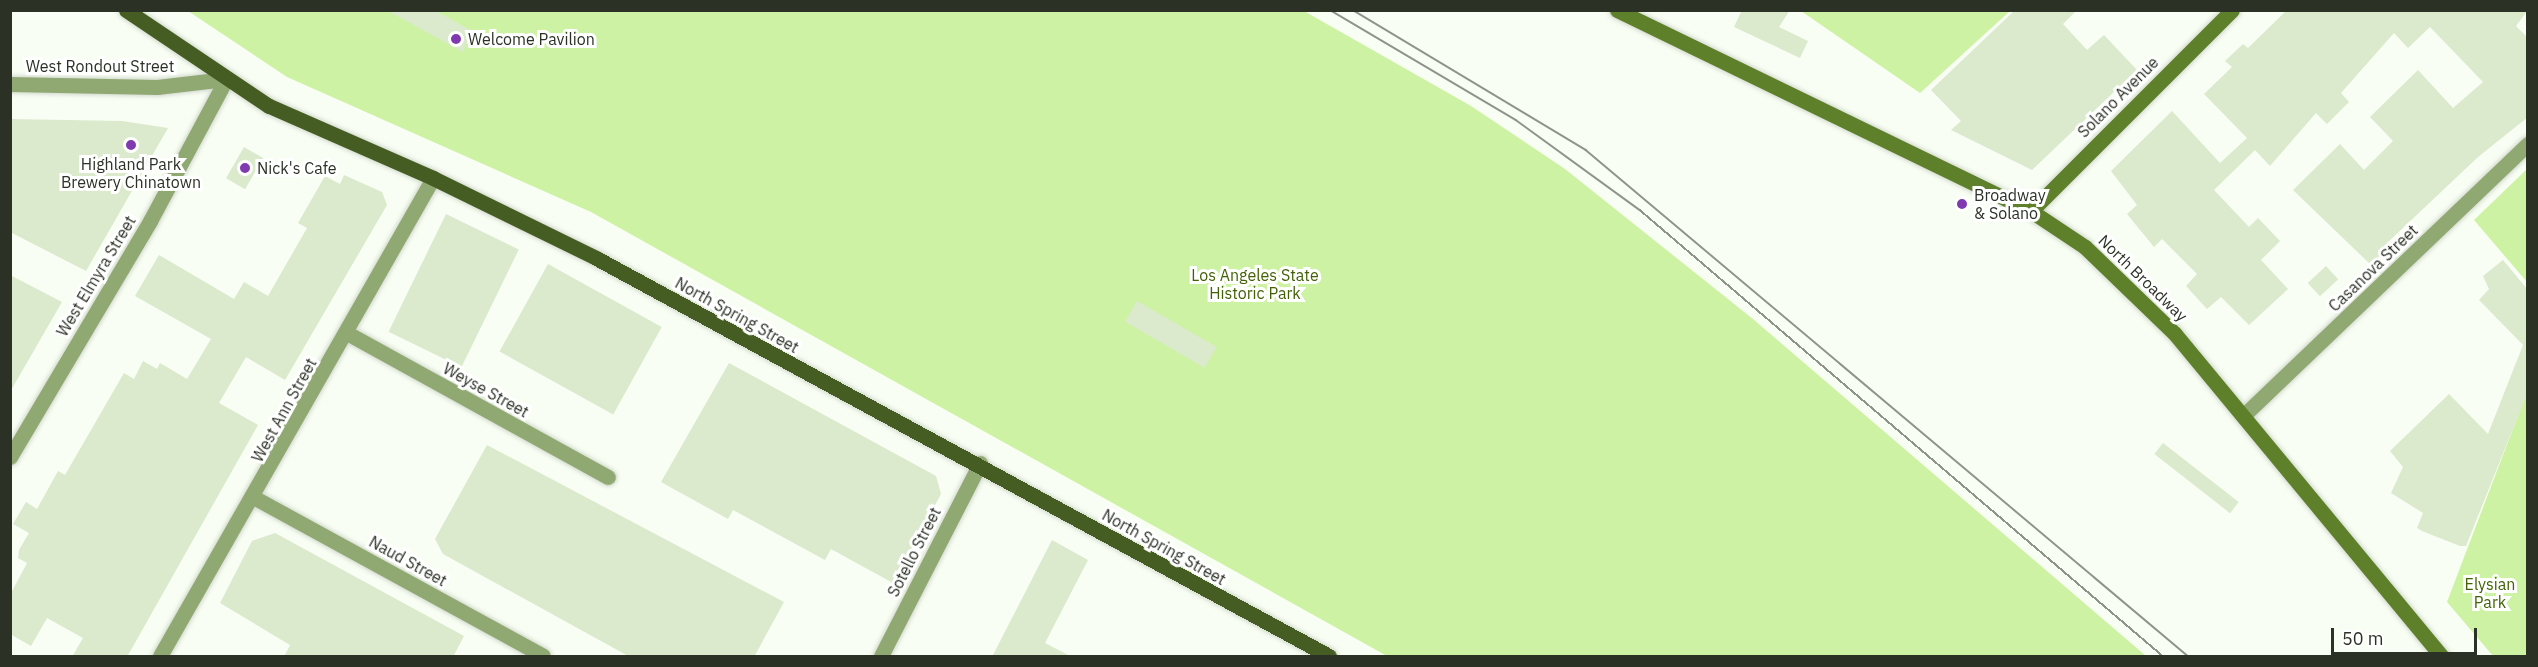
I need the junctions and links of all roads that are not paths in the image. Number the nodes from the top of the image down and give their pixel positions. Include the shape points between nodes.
1 (126, 10) edge
2 (1617, 10) edge
3 (2232, 10) edge
4 (226, 79) junction
5 (10, 84) edge
6 (2528, 144) edge
7 (434, 178) junction
8 (2031, 211) junction
9 (347, 333) junction
10 (2243, 416) junction
11 (10, 457) edge
12 (980, 463) junction
13 (608, 477) dead end
14 (255, 498) junction
15 (160, 657) edge
16 (543, 657) edge
17 (881, 657) edge
18 (1329, 657) edge
19 (2441, 657) edge

1 - 4 main road, North Spring Street
2 - 8 main road, North Broadway
3 - 8 main road, Solano Avenue
4 - 5 street, West Rondout Street via 157,87
4 - 7 main road, North Spring Street via 269,106
4 - 11 street, West Elmyra Street via 150,221
6 - 10 street, Casanova Street
7 - 9 street, West Ann Street
7 - 12 main road, North Spring Street via 596,258 911,433
8 - 10 main road, North Broadway via 2120,277
9 - 13 street, Weyse Street
9 - 14 street, West Ann Street
10 - 19 main road, North Broadway
12 - 17 street, Sotello Street
12 - 18 main road, North Spring Street
14 - 15 street, West Ann Street
14 - 16 street, Naud Street

